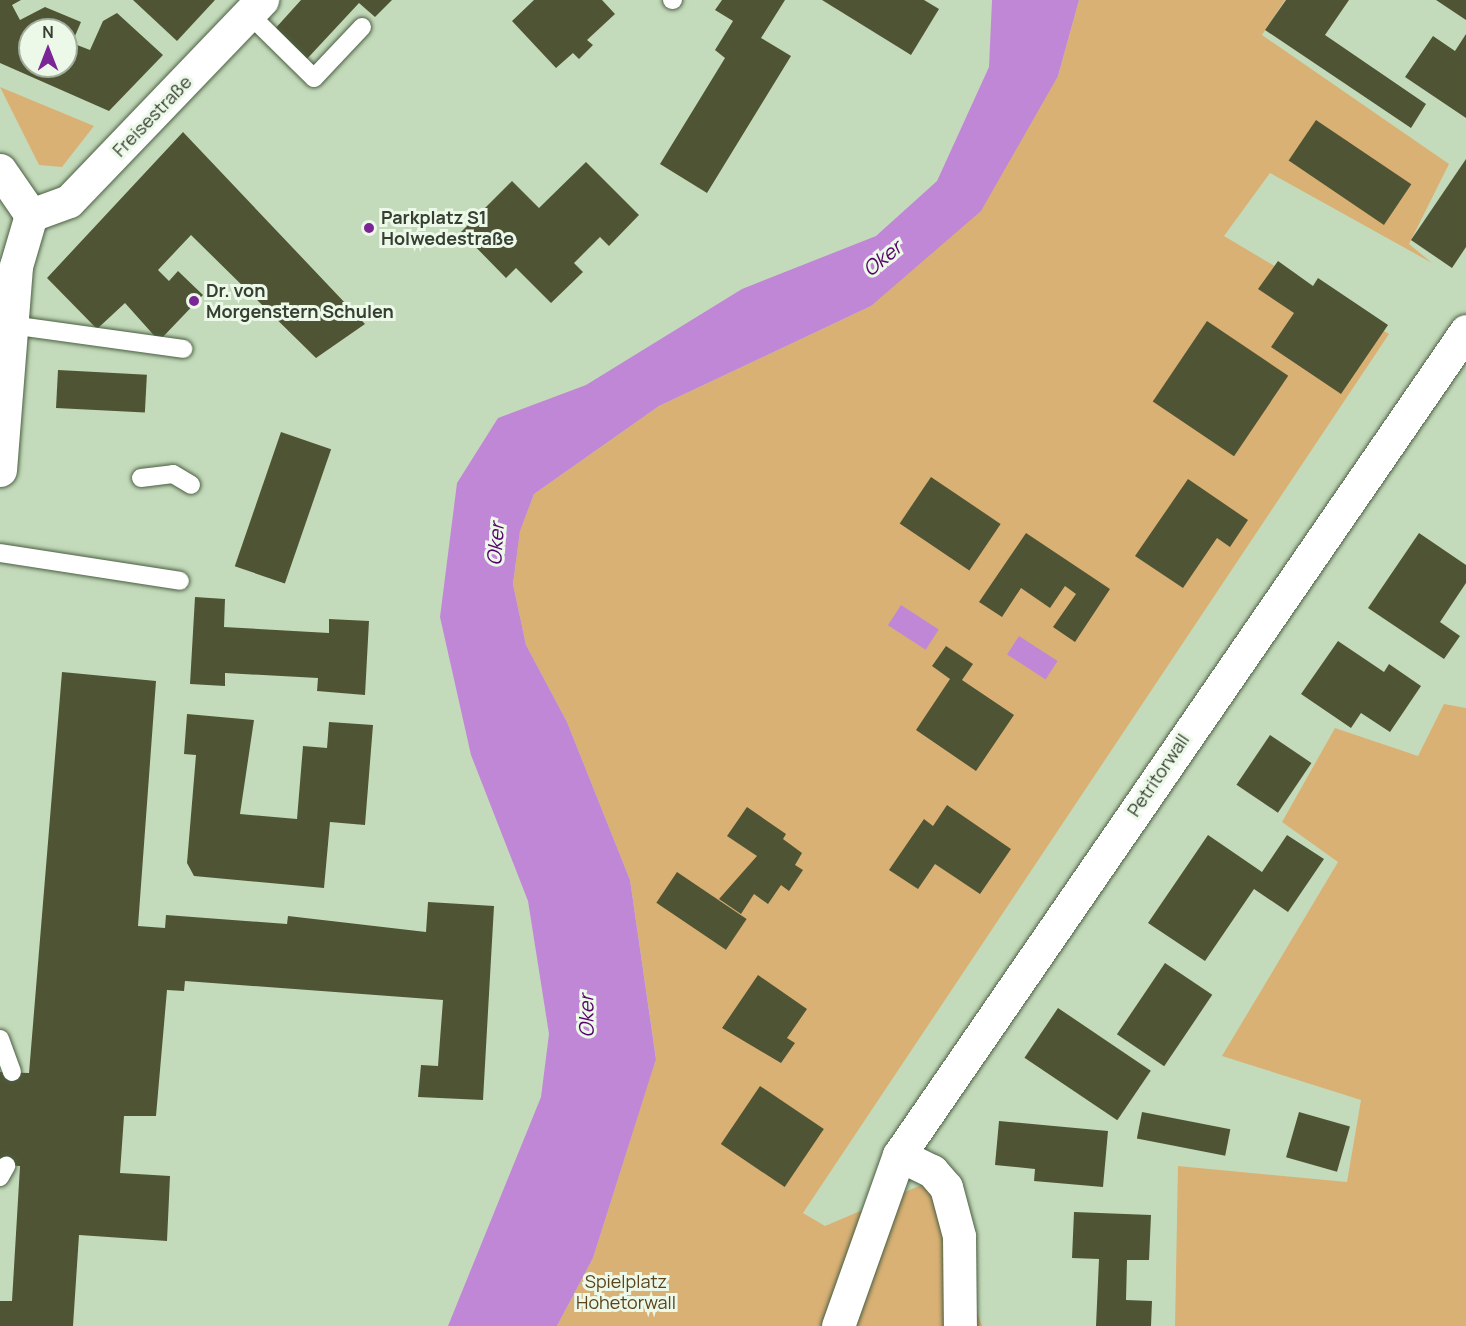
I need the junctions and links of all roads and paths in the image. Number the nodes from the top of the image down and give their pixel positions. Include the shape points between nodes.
1 (255, 7) edge
2 (362, 27) dead end
3 (0, 170) edge
4 (31, 215) junction
5 (11, 326) junction
6 (1466, 331) edge
7 (183, 349) dead end
8 (0, 470) edge
9 (141, 478) dead end
10 (191, 485) dead end
11 (0, 553) edge
12 (180, 581) dead end
13 (0, 1039) edge
14 (12, 1072) dead end
15 (898, 1155) junction
16 (838, 1326) edge
17 (960, 1326) edge

1 - 2 lane via 314,78
1 - 4 street, Freisestraße via 69,201
3 - 4 street
4 - 5 street via 16,266
5 - 7 lane
5 - 8 street
6 - 15 street, Petritorwall
9 - 10 lane via 173,474
11 - 12 lane
13 - 14 lane
15 - 16 street, Petritorwall
15 - 17 street via 932,1171 946,1187 959,1236

